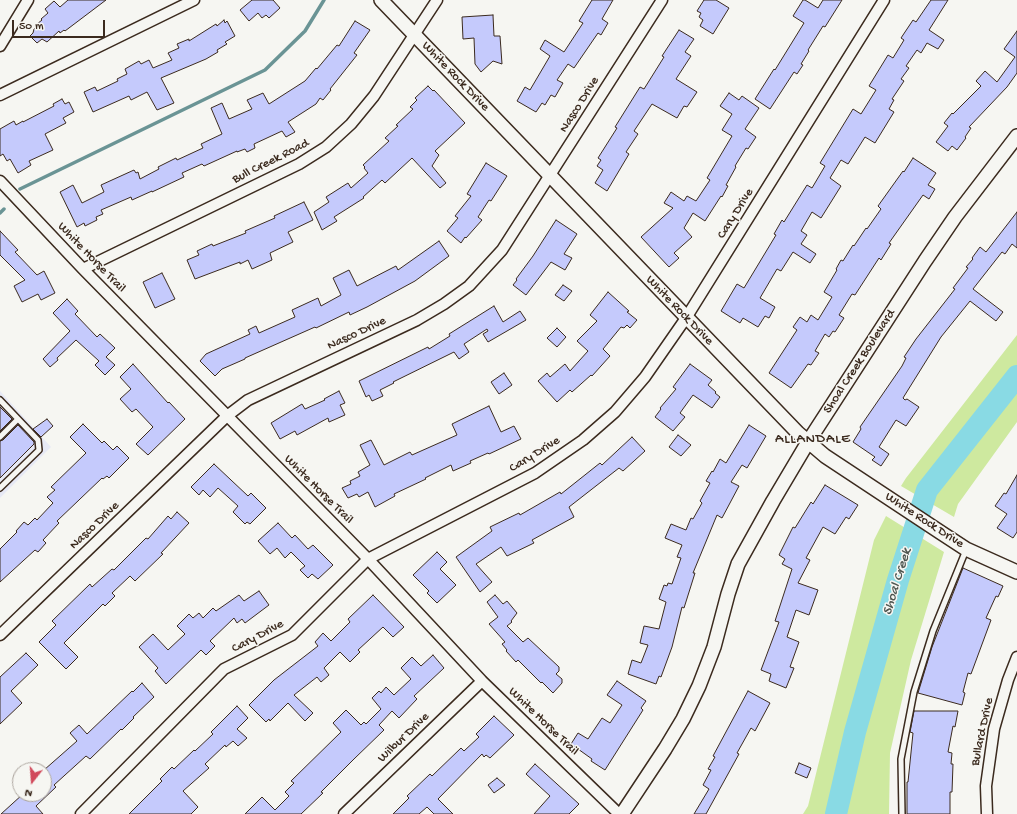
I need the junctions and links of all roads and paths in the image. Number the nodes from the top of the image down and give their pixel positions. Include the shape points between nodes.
1 (28, 0) edge
2 (194, 0) edge
3 (381, 0) edge
4 (437, 0) edge
5 (662, 0) edge
6 (884, 0) edge
7 (415, 34) junction
8 (0, 46) edge
9 (0, 95) edge
10 (1017, 136) edge
11 (550, 176) junction
12 (0, 182) edge
13 (83, 269) junction
14 (686, 318) junction
15 (0, 400) edge
16 (227, 416) junction
17 (18, 419) junction
18 (0, 437) edge
19 (808, 442) junction
20 (0, 488) edge
21 (966, 549) junction
22 (368, 558) junction
23 (1017, 572) edge
24 (0, 635) edge
25 (1017, 657) edge
26 (482, 681) junction
27 (81, 814) edge
28 (344, 814) edge
29 (620, 814) edge
30 (902, 814) edge
31 (987, 814) edge

1 - 8 street
2 - 9 street
3 - 7 street, White Rock Drive
4 - 7 street, Bull Creek Road
5 - 11 street, Nasco Drive
6 - 14 street, Cary Drive
7 - 11 street, White Rock Drive
7 - 13 street, Bull Creek Road via 374,96 351,124 326,147 299,164
10 - 19 street, Shoal Creek Boulevard via 925,261
11 - 14 street, White Rock Drive
11 - 16 street, Nasco Drive via 502,250 469,286 416,320 248,400
12 - 13 street, White Horse Trail
13 - 16 street, White Horse Trail
14 - 19 street, White Rock Drive
14 - 22 street, Cary Drive via 645,377 615,412 583,440 535,473
15 - 17 lane
16 - 22 street, White Horse Trail
16 - 24 street, Nasco Drive
17 - 18 lane
17 - 20 lane via 38,440 39,450
19 - 21 street, White Rock Drive via 825,456
19 - 29 street, Shoal Creek Boulevard via 738,564 714,647 683,720
21 - 23 street, White Rock Drive
21 - 30 lane via 933,631 914,692 901,759
22 - 26 street, White Horse Trail
22 - 27 street, Cary Drive via 292,635 224,669
25 - 31 street, Bullard Drive via 994,729 986,786
26 - 28 street, Wilbur Drive
26 - 29 street, White Horse Trail

